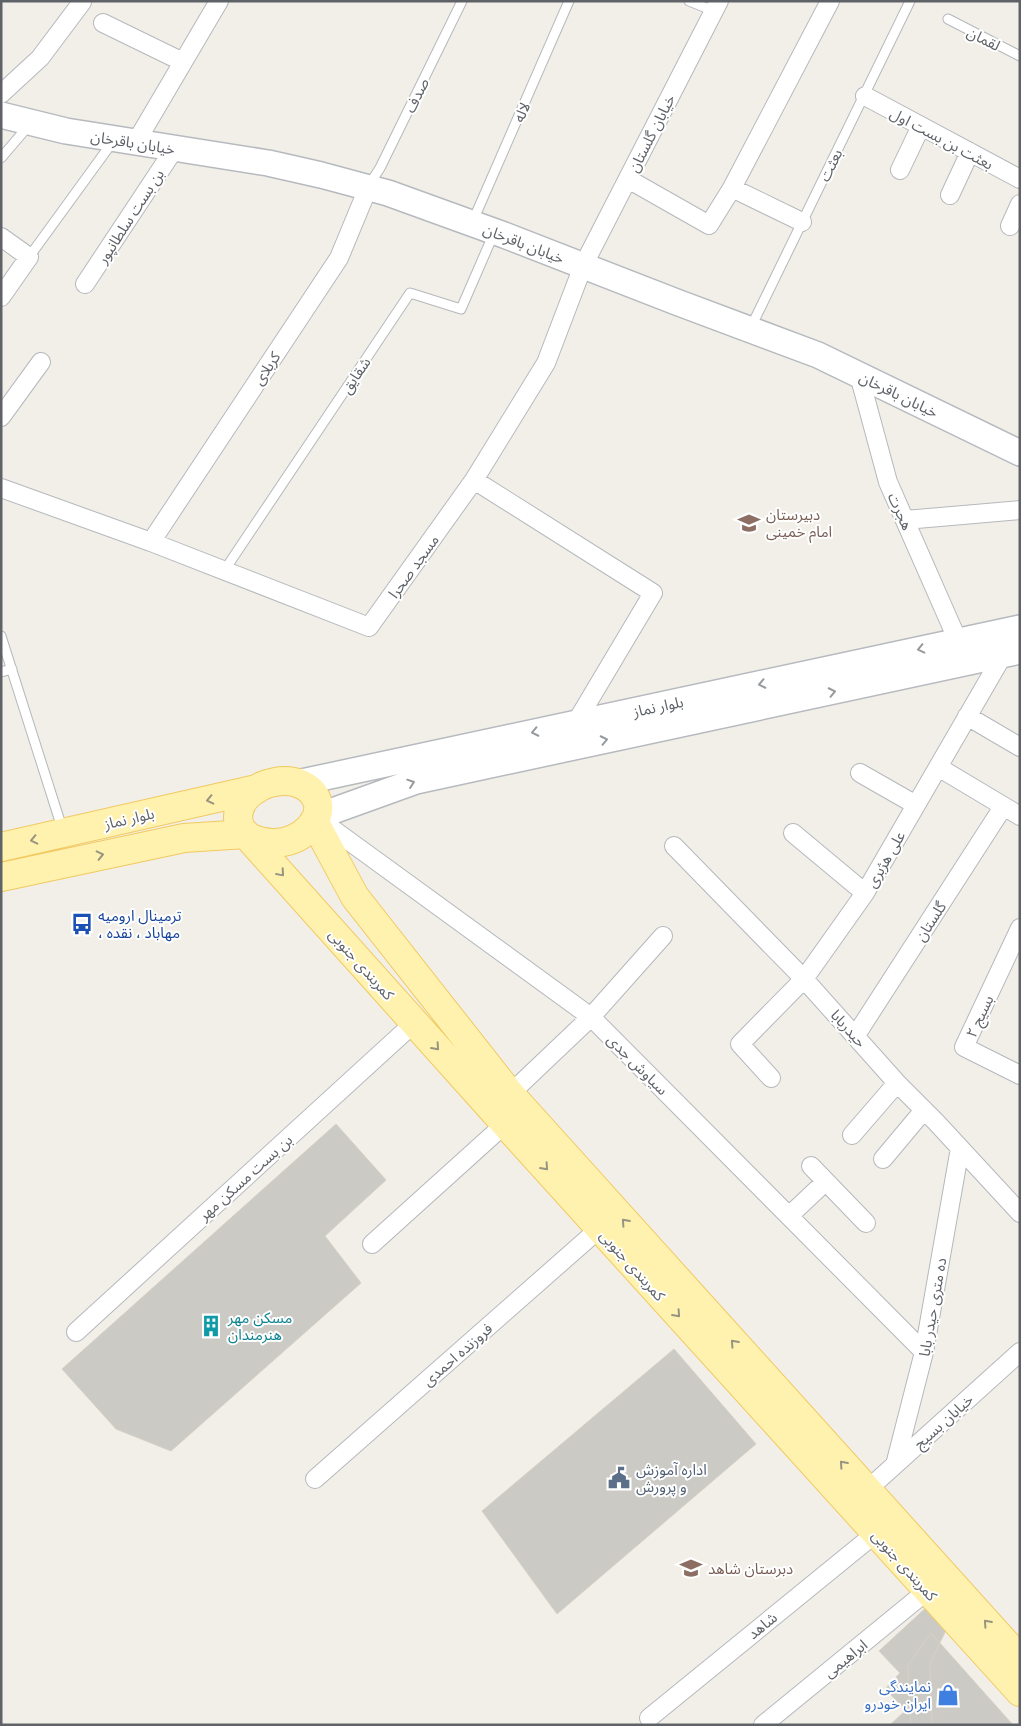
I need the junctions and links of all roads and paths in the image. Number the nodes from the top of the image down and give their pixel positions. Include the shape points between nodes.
1 (81, 1) edge
2 (219, 1) edge
3 (462, 1) edge
4 (569, 1) edge
5 (689, 1) edge
6 (830, 1) edge
7 (910, 1) edge
8 (716, 6) edge
9 (948, 19) dead end
10 (103, 23) dead end
11 (1020, 56) edge
12 (183, 62) junction
13 (1, 94) edge
14 (864, 96) junction
15 (1, 115) edge
16 (32, 123) junction
17 (921, 126) junction
18 (126, 140) junction
19 (175, 148) junction
20 (970, 152) junction
21 (1, 158) edge
22 (900, 170) dead end
23 (628, 179) junction
24 (1020, 179) edge
25 (368, 188) junction
26 (732, 188) junction
27 (950, 195) dead end
28 (1020, 204) edge
29 (802, 222) junction
30 (1010, 226) dead end
31 (483, 227) junction
32 (1, 237) edge
33 (29, 257) junction
34 (583, 266) junction
35 (85, 284) dead end
36 (1, 297) edge
37 (750, 329) junction
38 (41, 362) dead end
39 (859, 375) junction
40 (1, 417) edge
41 (1020, 453) edge
42 (474, 480) junction
43 (1, 488) edge
44 (1020, 510) edge
45 (904, 520) junction
46 (151, 542) junction
47 (224, 571) junction
48 (1020, 628) edge
49 (1, 636) edge
50 (958, 641) junction
51 (1011, 653) edge
52 (12, 669) junction
53 (1, 672) edge
54 (967, 716) junction
55 (575, 724) junction
56 (1020, 747) edge
57 (938, 767) junction
58 (360, 770) junction
59 (860, 772) dead end
60 (297, 783) junction
61 (257, 789) junction
62 (374, 796) junction
63 (916, 805) junction
64 (1004, 806) junction
65 (177, 807) junction
66 (1020, 816) edge
67 (315, 819) junction
68 (64, 833) junction
69 (793, 833) dead end
70 (248, 835) junction
71 (184, 838) junction
72 (674, 846) dead end
73 (1, 847) edge
74 (1, 877) edge
75 (865, 893) junction
76 (355, 897) junction
77 (324, 923) junction
78 (1020, 928) edge
79 (663, 936) dead end
80 (804, 979) junction
81 (591, 1017) junction
82 (414, 1023) junction
83 (856, 1035) junction
84 (1020, 1075) edge
85 (771, 1078) dead end
86 (897, 1083) junction
87 (510, 1094) junction
88 (924, 1110) junction
89 (505, 1124) junction
90 (852, 1135) dead end
91 (960, 1148) junction
92 (883, 1159) dead end
93 (811, 1166) dead end
94 (825, 1182) junction
95 (1020, 1213) edge
96 (790, 1216) junction
97 (866, 1223) dead end
98 (600, 1228) junction
99 (372, 1244) dead end
100 (76, 1332) dead end
101 (924, 1352) junction
102 (1020, 1352) edge
103 (749, 1376) junction
104 (895, 1465) junction
105 (315, 1479) dead end
106 (858, 1497) junction
107 (884, 1526) junction
108 (928, 1590) junction
109 (1016, 1646) edge
110 (1020, 1692) edge
111 (649, 1718) dead end
112 (763, 1725) edge

1 - 13 street via 40,58
2 - 12 street
3 - 25 lane, صدف
4 - 31 lane, لاله
5 - 8 lane
6 - 26 street
7 - 14 lane, بعثت
8 - 23 street, خیابان گلستان
9 - 11 lane, لقمان
10 - 12 street
12 - 18 street
14 - 17 street, بعثت بن بست اول
14 - 29 lane, بعثت
15 - 16 main road, خیابان باقرخان
16 - 18 main road, خیابان باقرخان
16 - 21 lane
17 - 20 street, بعثت بن بست اول
17 - 22 street
18 - 19 main road, خیابان باقرخان
18 - 33 lane
19 - 25 main road, خیابان باقرخان via 268,163
19 - 35 street, بن بست سلطانپور
20 - 24 street, بعثت بن بست اول
20 - 27 street
23 - 26 street via 709,225
23 - 34 street, خیابان گلستان
25 - 31 main road, خیابان باقرخان
25 - 46 street, کربلای via 339,258
26 - 29 street
28 - 30 street
29 - 37 lane, بعثت
31 - 34 main road, خیابان باقرخان
31 - 47 lane, شقایق via 461,308 410,293
32 - 33 street
33 - 36 street
34 - 37 main road, خیابان باقرخان
34 - 42 street, خیابان گلستان via 546,363
37 - 39 main road, خیابان باقرخان
38 - 40 street
39 - 41 main road, خیابان باقرخان
39 - 45 street, هجرت via 888,482
42 - 47 street, مسجد صحرا via 369,627
42 - 55 street via 653,593
43 - 46 street, مسجد صحرا
44 - 45 street
45 - 50 street, هجرت
46 - 47 street, مسجد صحرا
48 - 50 main road, بلوار نماز
49 - 52 lane
50 -> 55 main road, بلوار نماز
51 - 54 street, علی هژبری
62 -> 51 main road, بلوار نماز via 416,781
52 - 53 lane
52 - 68 lane
54 - 56 street
54 - 57 street, علی هژبری
55 -> 58 main road, بلوار نماز
57 - 63 street, علی هژبری
57 - 64 street
58 - 60 main road, بلوار نماز
58 - 62 main road via 355,778 356,787
59 - 63 street
60 - 61 main road via 270,783
60 - 67 main road via 315,797 319,807
61 -> 65 main road, بلوار نماز
61 - 70 main road via 240,807 241,829
62 - 67 main road, بلوار نماز
63 - 75 street, علی هژبری
64 - 66 street
64 - 83 street, گلستان
65 - 68 main road, بلوار نماز
65 - 71 main road via 188,814 192,822
67 - 70 main road via 300,836 286,842 260,842
67 - 76 main road, کمربندی جنوبی
67 - 81 street, سیاوش جدی
68 -> 73 main road, بلوار نماز
69 - 75 street
70 - 71 main road, بلوار نماز
70 -> 77 main road, کمربندی جنوبی
74 -> 71 main road, بلوار نماز
72 - 80 street, حیدربابا
75 - 80 street, علی هژبری
76 - 77 main road via 343,892 332,894 322,907
76 - 87 main road, کمربندی جنوبی
77 - 82 main road, کمربندی جنوبی
78 - 84 street, بسیج ۲ via 964,1047
79 - 81 street
80 - 83 street, حیدربابا
80 - 85 street, علی هژبری via 740,1044
81 - 87 street
81 - 96 street, سیاوش جدی
82 -> 89 main road, کمربندی جنوبی
82 - 100 street, بن بست مسکن مهر
83 - 86 street, حیدربابا
86 - 88 street, حیدربابا
86 - 90 street
103 -> 87 main road, کمربندی جنوبی
88 - 91 street, حیدربابا
88 - 92 street
89 -> 98 main road, کمربندی جنوبی
89 - 99 street
91 - 95 street, حیدربابا
91 - 101 street, ده متری حیدر بابا
93 - 94 street
94 - 96 street
94 - 97 street
96 - 101 street, سیاوش جدی
98 -> 103 main road, کمربندی جنوبی
98 - 105 street, فروزنده احمدی
101 - 104 street, ده متری حیدر بابا
102 - 104 street, خیابان بسیج
103 - 106 main road, کمربندی جنوبی
104 - 106 street, خیابان بسیج
106 - 107 main road, کمربندی جنوبی
107 - 108 main road, کمربندی جنوبی
109 -> 107 main road, کمربندی جنوبی
107 - 111 street, شاهد
108 - 110 main road, کمربندی جنوبی
108 - 112 street, ابراهیمی

